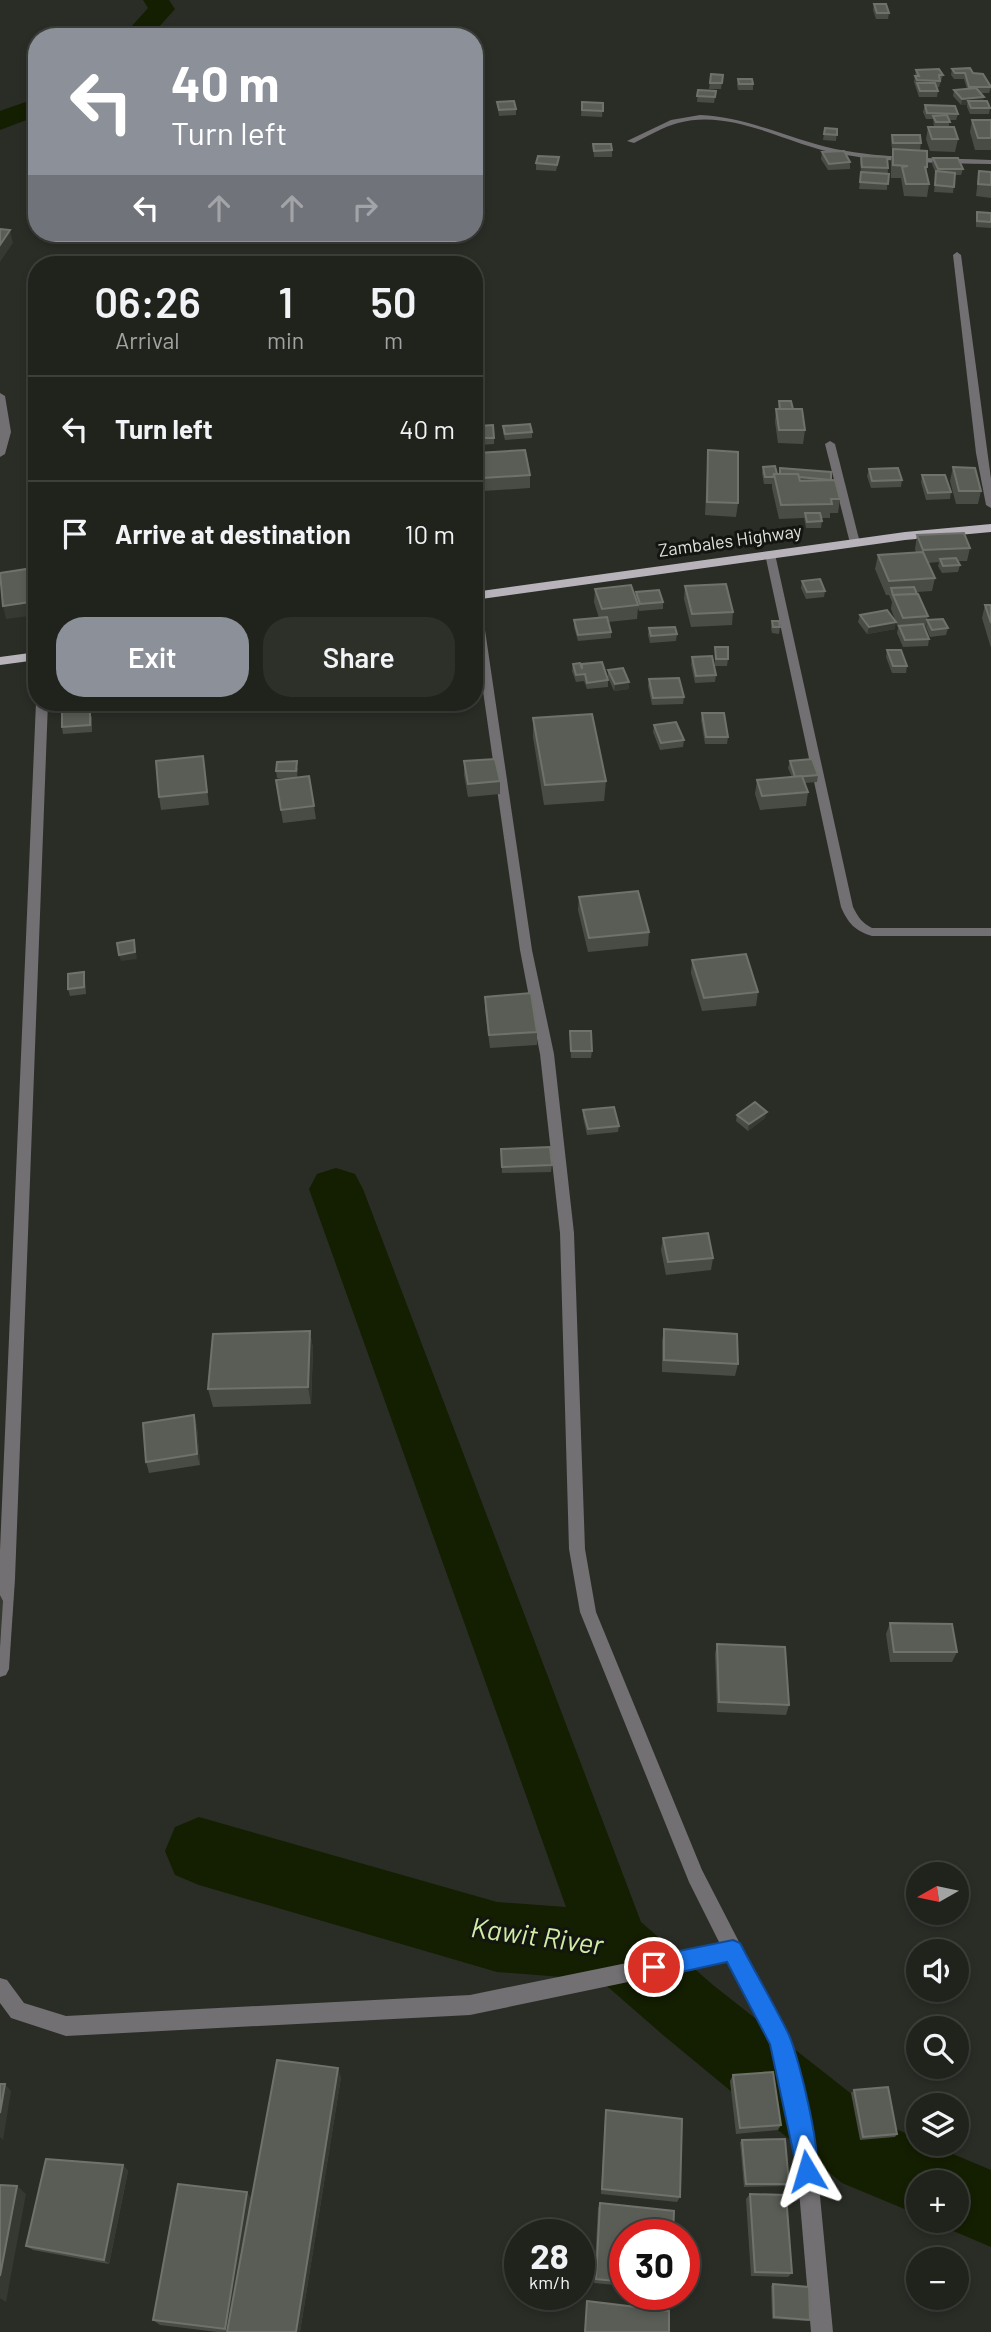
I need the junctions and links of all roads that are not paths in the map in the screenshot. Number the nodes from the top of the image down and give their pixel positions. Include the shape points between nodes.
1 (631, 141) dead end
2 (991, 162) edge
3 (957, 255) dead end
4 (0, 396) edge
5 (830, 444) dead end
6 (0, 454) edge
7 (991, 505) edge
8 (991, 528) edge
9 (855, 543) junction
10 (770, 554) junction
11 (483, 595) edge
12 (28, 657) edge
13 (483, 657) edge
14 (0, 661) edge
15 (42, 711) edge
16 (991, 932) edge
17 (0, 1669) edge
18 (733, 1951) junction
19 (0, 1987) edge
20 (822, 2332) edge

1 - 2 street via 678,120 718,118 836,151
3 - 7 street
4 - 6 street via 6,432
5 - 9 street
8 - 9 main road, Zambales Highway
9 - 10 main road, Zambales Highway
10 - 11 main road, Zambales Highway
10 - 16 street via 846,907 854,922 872,932
12 - 14 main road
13 - 18 street via 526,950 547,1054 567,1233 577,1549 588,1612 668,1813
15 - 17 street
18 - 19 street via 470,2005 66,2026 18,2011
18 - 20 street via 780,2041 805,2144

